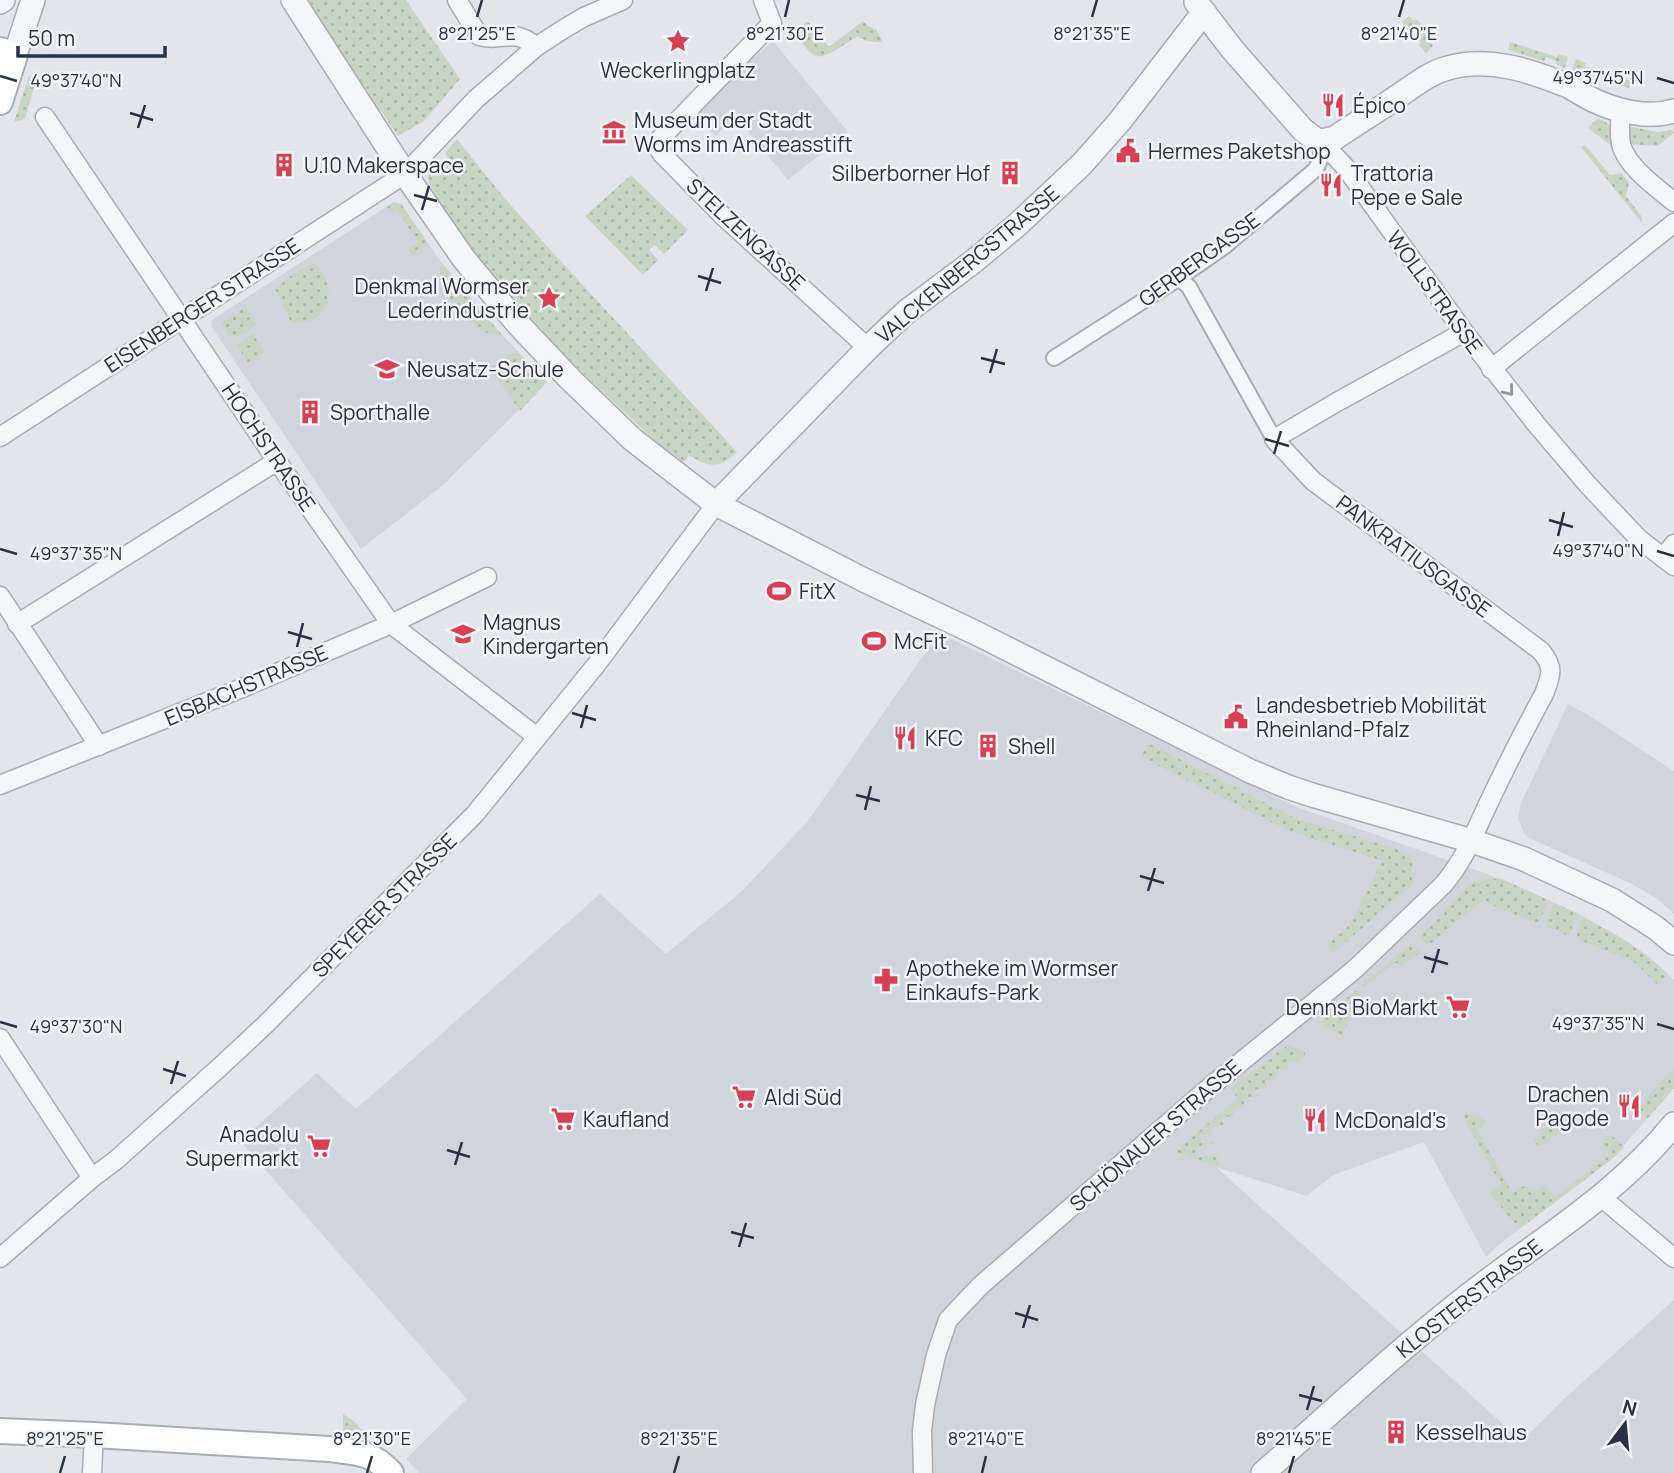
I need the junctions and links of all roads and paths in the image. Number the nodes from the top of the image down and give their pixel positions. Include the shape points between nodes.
1 (33, 0) edge
2 (293, 0) edge
3 (457, 0) edge
4 (622, 0) edge
5 (762, 0) edge
6 (1203, 4) edge
7 (536, 47) junction
8 (8, 52) edge
9 (0, 102) edge
10 (1615, 108) junction
11 (1674, 111) edge
12 (45, 117) dead end
13 (1321, 141) junction
14 (405, 174) junction
15 (1674, 202) edge
16 (1674, 223) edge
17 (1180, 278) junction
18 (181, 318) junction
19 (1464, 332) junction
20 (869, 348) junction
21 (1054, 358) dead end
22 (1491, 369) junction
23 (0, 437) edge
24 (1274, 439) junction
25 (277, 461) junction
26 (716, 504) junction
27 (1670, 556) edge
28 (487, 577) dead end
29 (0, 596) edge
30 (17, 624) junction
31 (391, 624) junction
32 (537, 737) junction
33 (99, 746) junction
34 (0, 785) edge
35 (1472, 841) junction
36 (1674, 943) edge
37 (0, 1038) edge
38 (1674, 1124) edge
39 (92, 1178) junction
40 (1601, 1197) junction
41 (0, 1258) edge
42 (1674, 1258) edge
43 (0, 1431) edge
44 (94, 1435) junction
45 (92, 1473) edge
46 (391, 1473) edge
47 (923, 1473) edge
48 (1263, 1473) edge

1 - 8 street
2 - 14 street
3 - 7 street via 479,36 520,37
4 - 7 street
5 - 20 street, STELZENGASSE via 772,23 660,139 660,152 722,215
6 - 13 street, WOLLSTRASSE via 1232,49 1295,122
6 - 20 street, VALCKENBERGSTRASSE via 1120,121 1049,197 906,312
7 - 14 street, EISENBERGER STRASSE via 476,99
8 - 9 main road
10 - 11 street via 1651,115
10 - 13 street via 1525,72 1463,64 1420,80 1335,138
10 - 15 street via 1621,147
12 - 18 street, HOCHSTRASSE
13 - 17 street, GERBERGASSE via 1316,169
13 - 19 street, WOLLSTRASSE via 1346,168
14 - 18 street, EISENBERGER STRASSE
14 - 26 street via 464,259 569,379 632,439
16 - 22 street
17 - 21 street, GERBERGASSE
17 - 24 street, PANKRATIUSGASSE
18 - 23 street, EISENBERGER STRASSE
18 - 25 street, HOCHSTRASSE
19 - 22 street, WOLLSTRASSE
19 - 24 street
20 - 26 street, VALCKENBERGSTRASSE
22 -> 27 street, WOLLSTRASSE via 1639,539
24 - 35 street, PANKRATIUSGASSE via 1313,481 1529,641 1550,663 1544,694
25 - 30 street
25 - 31 street, HOCHSTRASSE
26 - 32 street, SPEYERER STRASSE
26 - 35 street via 1250,771 1311,795
28 - 31 street, EISBACHSTRASSE
29 - 30 street
30 - 33 street
31 - 32 street, HOCHSTRASSE
31 - 33 street, EISBACHSTRASSE
32 - 39 street, SPEYERER STRASSE via 475,814 265,1025
33 - 34 street, EISBACHSTRASSE
35 - 36 street via 1524,859 1612,900
35 - 47 street, SCHÖNAUER STRASSE via 1443,885 1354,970 1210,1087 980,1286 948,1320 925,1405
37 - 39 street
38 - 40 street, KLOSTERSTRASSE
39 - 41 street, SPEYERER STRASSE
40 - 42 street
40 - 48 street, KLOSTERSTRASSE via 1410,1343
43 - 44 main road
44 - 45 street
44 - 46 main road via 329,1450 367,1455

